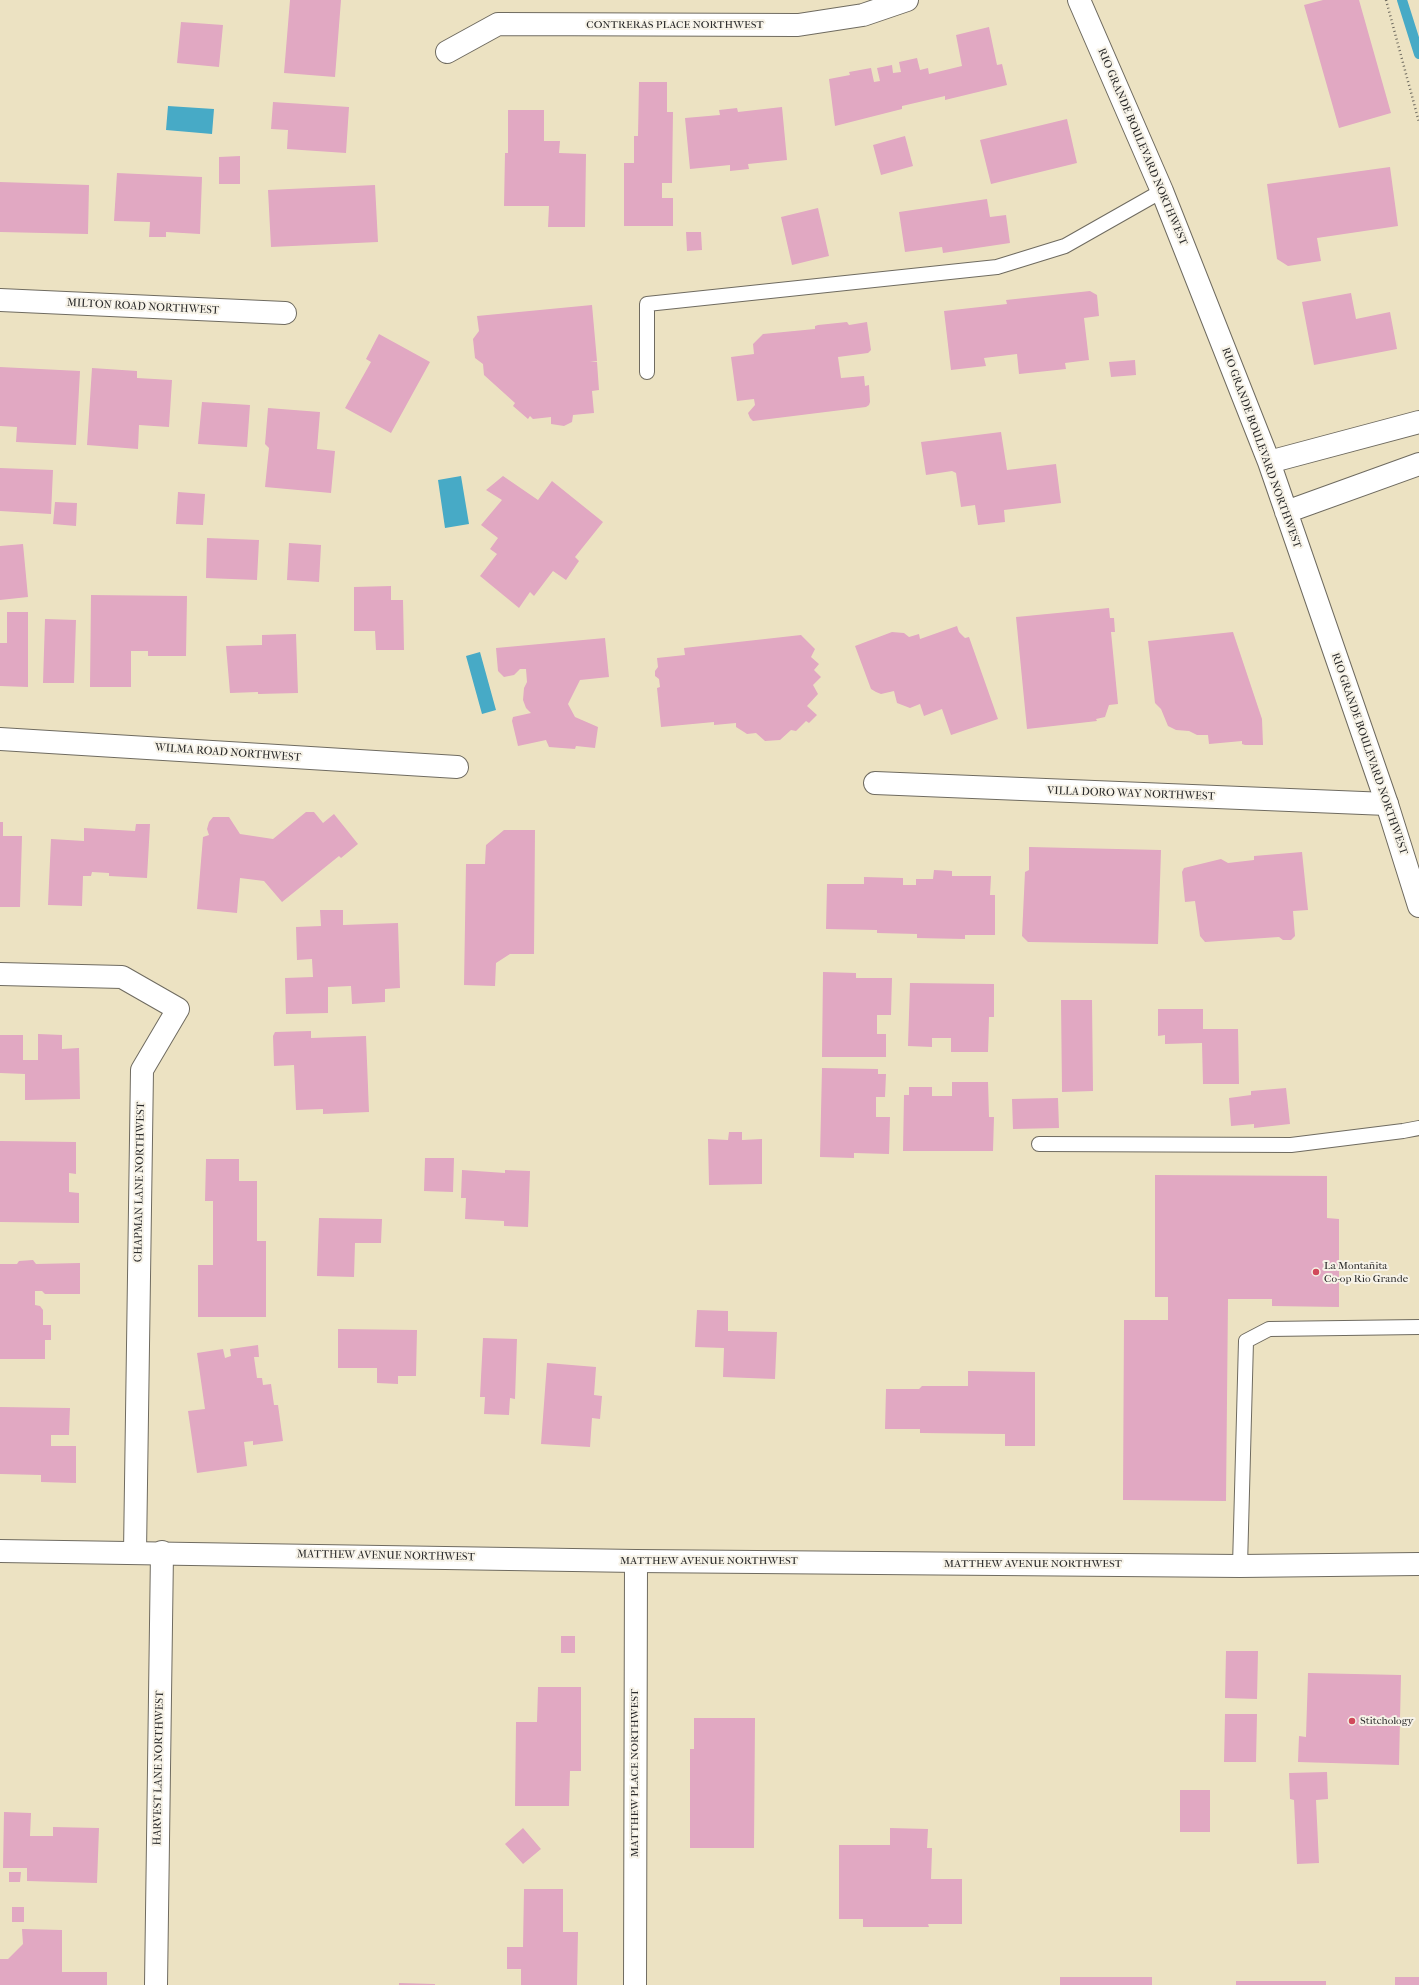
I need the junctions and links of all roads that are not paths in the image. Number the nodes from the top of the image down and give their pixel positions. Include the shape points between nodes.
1 (907, 0) edge
2 (1079, 0) edge
3 (447, 52) dead end
4 (1162, 191) junction
5 (0, 300) edge
6 (285, 313) dead end
7 (647, 372) dead end
8 (1419, 422) edge
9 (1269, 462) junction
10 (1419, 464) edge
11 (1286, 512) junction
12 (0, 739) edge
13 (457, 767) dead end
14 (875, 782) dead end
15 (1387, 804) junction
16 (1419, 906) edge
17 (0, 974) edge
18 (1419, 1128) edge
19 (1039, 1144) dead end
20 (1419, 1327) edge
21 (0, 1550) edge
22 (135, 1552) junction
23 (162, 1552) junction
24 (636, 1561) junction
25 (1419, 1564) edge
26 (1240, 1566) junction
27 (156, 1985) edge
28 (635, 1985) edge

1 - 3 street, CONTRERAS PLACE NORTHWEST via 863,14 798,25 498,24
2 - 4 street, RIO GRANDE BOULEVARD NORTHWEST
4 - 7 lane via 1065,246 997,267 646,304
4 - 9 street, RIO GRANDE BOULEVARD NORTHWEST
5 - 6 street, MILTON ROAD NORTHWEST
8 - 9 street
9 - 11 street, RIO GRANDE BOULEVARD NORTHWEST
10 - 11 street
11 - 15 street, RIO GRANDE BOULEVARD NORTHWEST
12 - 13 street, WILMA ROAD NORTHWEST
14 - 15 street, VILLA DORO WAY NORTHWEST
15 - 16 street, RIO GRANDE BOULEVARD NORTHWEST
17 - 22 street, CHAPMAN LANE NORTHWEST via 122,977 178,1009 142,1070
18 - 19 lane via 1291,1145
20 - 26 lane via 1269,1329 1246,1341
21 - 22 street, MATTHEW AVENUE NORTHWEST
22 - 23 street, MATTHEW AVENUE NORTHWEST
23 - 24 street, MATTHEW AVENUE NORTHWEST
23 - 27 street, HARVEST LANE NORTHWEST
24 - 26 street, MATTHEW AVENUE NORTHWEST
24 - 28 street, MATTHEW PLACE NORTHWEST
25 - 26 street, MATTHEW AVENUE NORTHWEST

